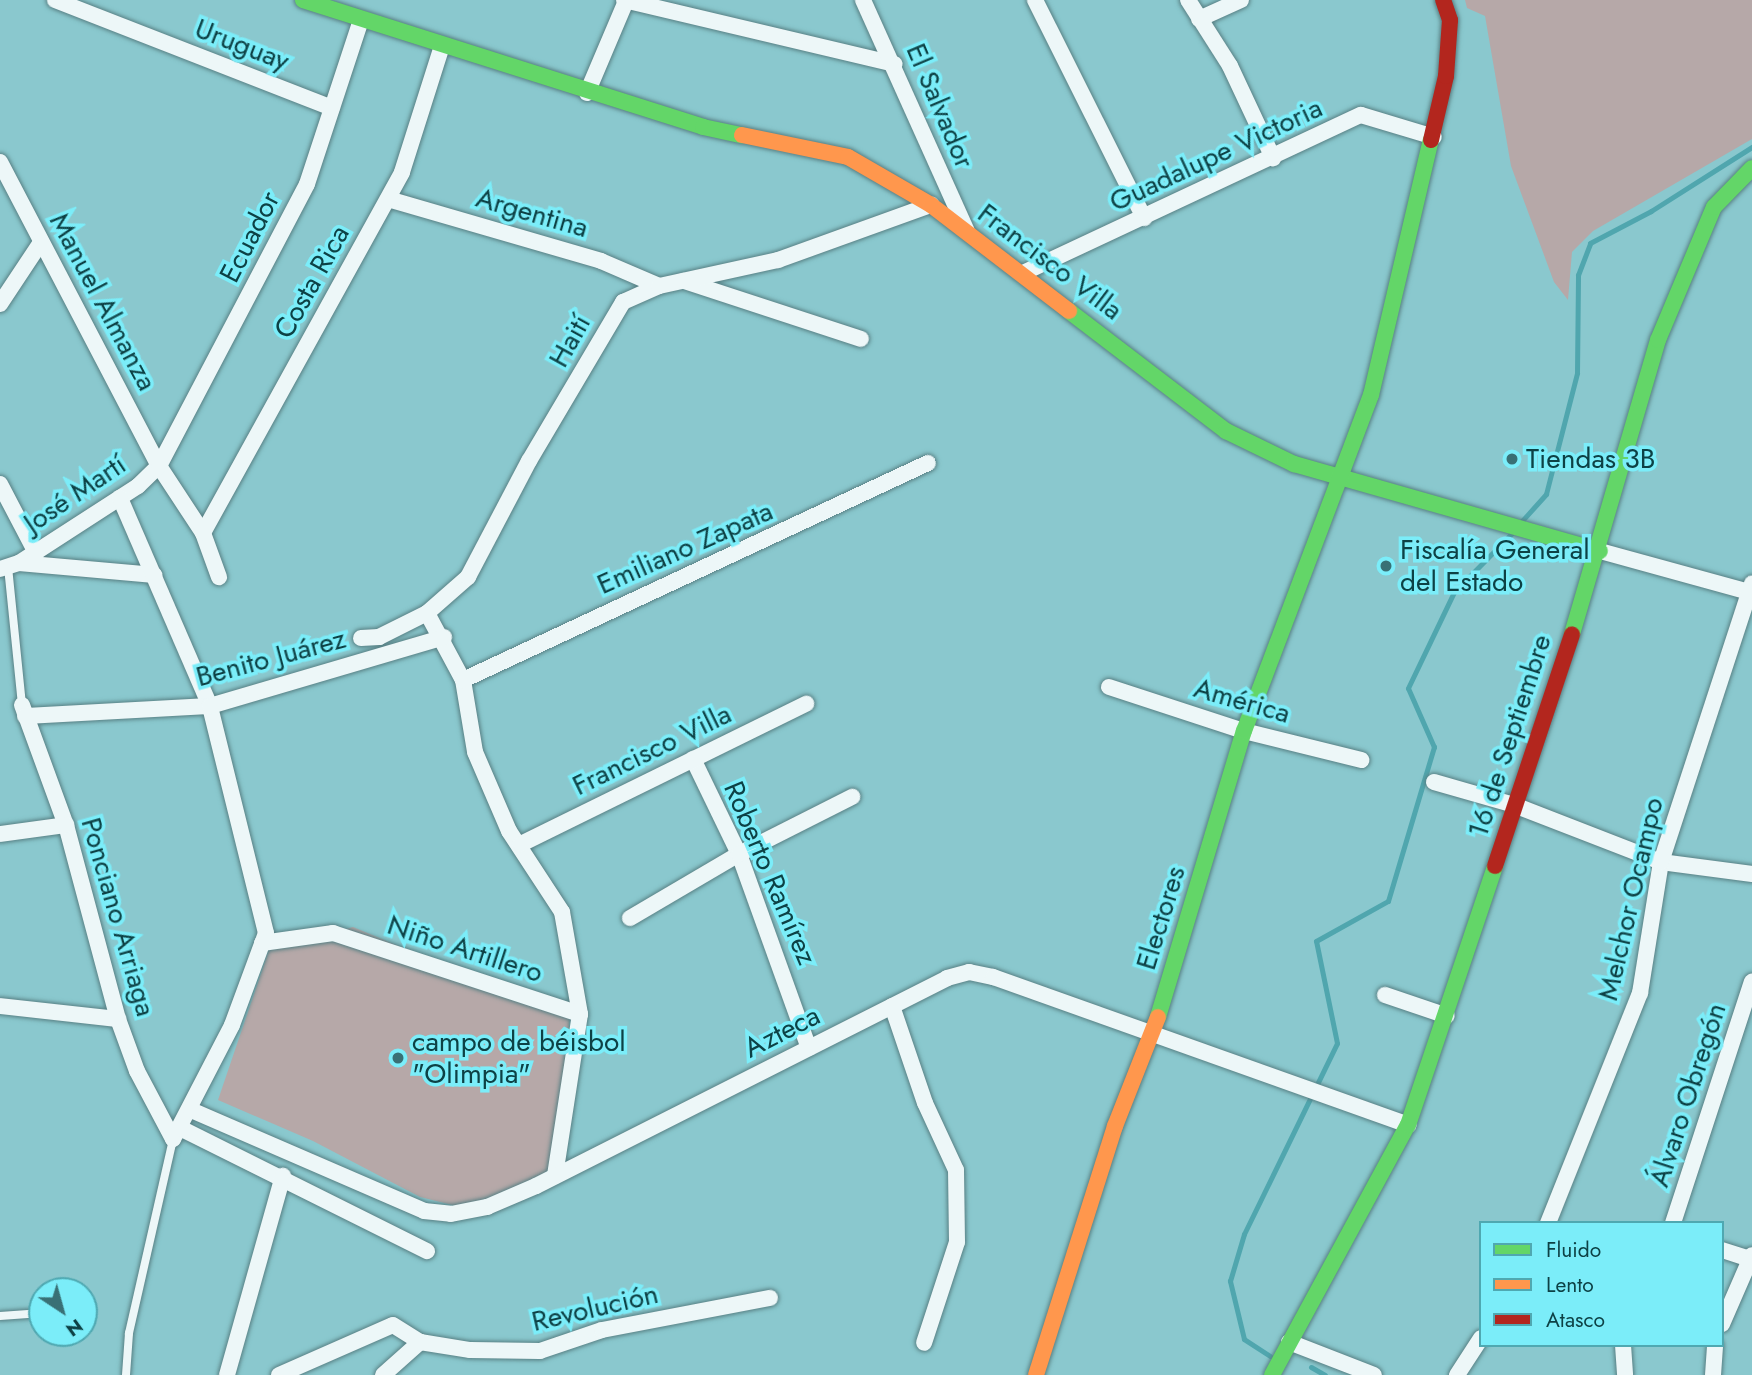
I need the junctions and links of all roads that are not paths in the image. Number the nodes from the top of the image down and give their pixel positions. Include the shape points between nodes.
1 (55, 0) edge
2 (303, 0) edge
3 (625, 0) edge
4 (863, 0) edge
5 (1035, 0) edge
6 (1188, 0) edge
7 (1241, 0) edge
8 (1443, 0) edge
9 (328, 4) edge
10 (1199, 19) junction
11 (361, 20) junction
12 (442, 46) junction
13 (894, 64) junction
14 (587, 93) junction
15 (332, 108) junction
16 (1434, 137) junction
17 (1273, 158) junction
18 (0, 162) edge
19 (1752, 168) edge
20 (388, 199) junction
21 (931, 205) junction
22 (1144, 218) junction
23 (968, 233) junction
24 (41, 242) junction
25 (1023, 273) junction
26 (681, 280) junction
27 (659, 286) junction
28 (0, 304) edge
29 (861, 339) dead end
30 (928, 463) dead end
31 (159, 467) junction
32 (1339, 476) junction
33 (0, 484) edge
34 (120, 498) junction
35 (204, 533) junction
36 (1600, 551) junction
37 (36, 553) junction
38 (9, 566) edge
39 (154, 575) junction
40 (219, 577) dead end
41 (1751, 589) edge
42 (427, 613) junction
43 (444, 637) junction
44 (360, 638) dead end
45 (463, 680) junction
46 (1109, 687) dead end
47 (806, 704) dead end
48 (210, 706) junction
49 (24, 710) junction
50 (1244, 731) junction
51 (693, 760) junction
52 (1361, 760) dead end
53 (1434, 782) dead end
54 (852, 797) dead end
55 (1514, 805) junction
56 (66, 825) junction
57 (0, 834) edge
58 (521, 844) junction
59 (739, 855) junction
60 (1661, 862) junction
61 (1752, 874) edge
62 (631, 918) dead end
63 (262, 943) junction
64 (1752, 982) edge
65 (1385, 995) dead end
66 (0, 1006) edge
67 (892, 1006) junction
68 (580, 1014) junction
69 (1447, 1016) junction
70 (118, 1018) junction
71 (1153, 1034) junction
72 (809, 1048) junction
73 (191, 1110) junction
74 (1408, 1125) junction
75 (176, 1134) junction
76 (283, 1176) junction
77 (555, 1176) junction
78 (1549, 1221) edge
79 (1674, 1221) edge
80 (1724, 1250) edge
81 (426, 1251) dead end
82 (1751, 1257) edge
83 (770, 1298) dead end
84 (28, 1314) edge
85 (0, 1316) edge
86 (1724, 1319) edge
87 (1479, 1341) edge
88 (420, 1342) junction
89 (1289, 1342) junction
90 (924, 1343) dead end
91 (1623, 1347) edge
92 (1715, 1347) edge
93 (125, 1375) edge
94 (227, 1375) edge
95 (279, 1375) edge
96 (383, 1375) edge
97 (1037, 1375) edge
98 (1272, 1375) edge
99 (1374, 1375) edge
100 (1457, 1375) edge
101 (1625, 1375) edge
102 (1713, 1375) edge

1 - 15 street, Uruguay
2 - 9 street, Francisco Villa
3 - 13 street
3 - 14 street
4 - 13 street, El Salvador
5 - 22 street
6 - 10 street
7 - 10 street
8 - 16 street, Electores via 1450,20 1446,76
9 - 11 street, Francisco Villa
10 - 17 street via 1230,66
11 - 12 street, Francisco Villa
11 - 15 street, Ecuador
12 - 14 street, Francisco Villa
12 - 20 street, Costa Rica via 402,172
13 - 23 street, El Salvador
14 - 21 street, Francisco Villa via 703,127 827,150 870,166
15 - 31 street, Ecuador via 307,184
16 - 17 street, Guadalupe Victoria via 1362,115
16 - 32 street, Electores via 1371,395
17 - 22 street, Guadalupe Victoria
18 - 24 street, Manuel Almanza
19 - 36 street, 16 de Septiembre via 1714,207 1658,340
20 - 27 street, Argentina via 601,261
20 - 35 street, Costa Rica
21 - 23 street, Francisco Villa
21 - 26 street, Haití via 778,260
22 - 25 street, Guadalupe Victoria
23 - 25 street, Francisco Villa
24 - 28 street
24 - 31 street, Manuel Almanza
25 - 32 street, Francisco Villa via 1226,431 1294,464
26 - 27 street, Haití
26 - 29 street
27 - 42 street, Haití via 623,302 529,461 468,577
30 - 45 street, Emiliano Zapata
31 - 34 street, José Martí
31 - 35 street
32 - 36 street, Francisco Villa
32 - 50 street, Electores
33 - 37 street
34 - 37 street, José Martí
34 - 39 street
35 - 40 street
36 - 41 street, Francisco Villa
36 - 55 street, 16 de Septiembre
37 - 38 street, José Martí
38 - 39 street
38 - 49 lane
39 - 48 street
41 - 60 street, Melchor Ocampo
42 - 43 street
42 - 44 street, Haití via 379,636
43 - 45 street
43 - 48 street, Benito Juárez
45 - 58 street via 475,752 509,831
46 - 50 street, América
47 - 51 street, Francisco Villa
48 - 49 street, Benito Juárez
48 - 63 street via 266,933
49 - 56 street, Ponciano Arriaga
50 - 52 street, América
50 - 71 street, Electores
51 - 58 street, Francisco Villa
51 - 59 street, Roberto Ramírez
53 - 55 street
54 - 59 street
55 - 60 street
55 - 69 street, 16 de Septiembre
56 - 57 street
56 - 70 street, Ponciano Arriaga
58 - 68 street via 562,912
59 - 62 street
59 - 72 street, Roberto Ramírez
60 - 61 street
60 - 78 street, Melchor Ocampo via 1640,993
63 - 68 street, Niño Artillero via 333,933
63 - 73 street via 232,1025
64 - 79 street, Álvaro Obregón
65 - 69 street
66 - 70 street
67 - 71 street, Azteca via 969,972
67 - 72 street, Azteca
67 - 90 street via 925,1103 956,1170 957,1242
68 - 77 street
69 - 74 street, 16 de Septiembre
70 - 75 street, Ponciano Arriaga via 137,1071
71 - 74 street, Azteca
71 - 97 street, Electores via 1115,1125
72 - 77 street, Azteca
73 - 75 street
73 - 77 street, Azteca via 424,1211 451,1214 487,1207
74 - 89 street, 16 de Septiembre
75 - 76 street
75 - 93 lane via 129,1333
76 - 81 street
76 - 94 street
80 - 82 street
82 - 86 street
83 - 88 street, Revolución via 601,1330 540,1351 470,1350
84 - 85 lane
87 - 100 street
88 - 95 street, Revolución via 393,1325
88 - 96 street
89 - 98 street, 16 de Septiembre
89 - 99 street
91 - 101 street
92 - 102 street

